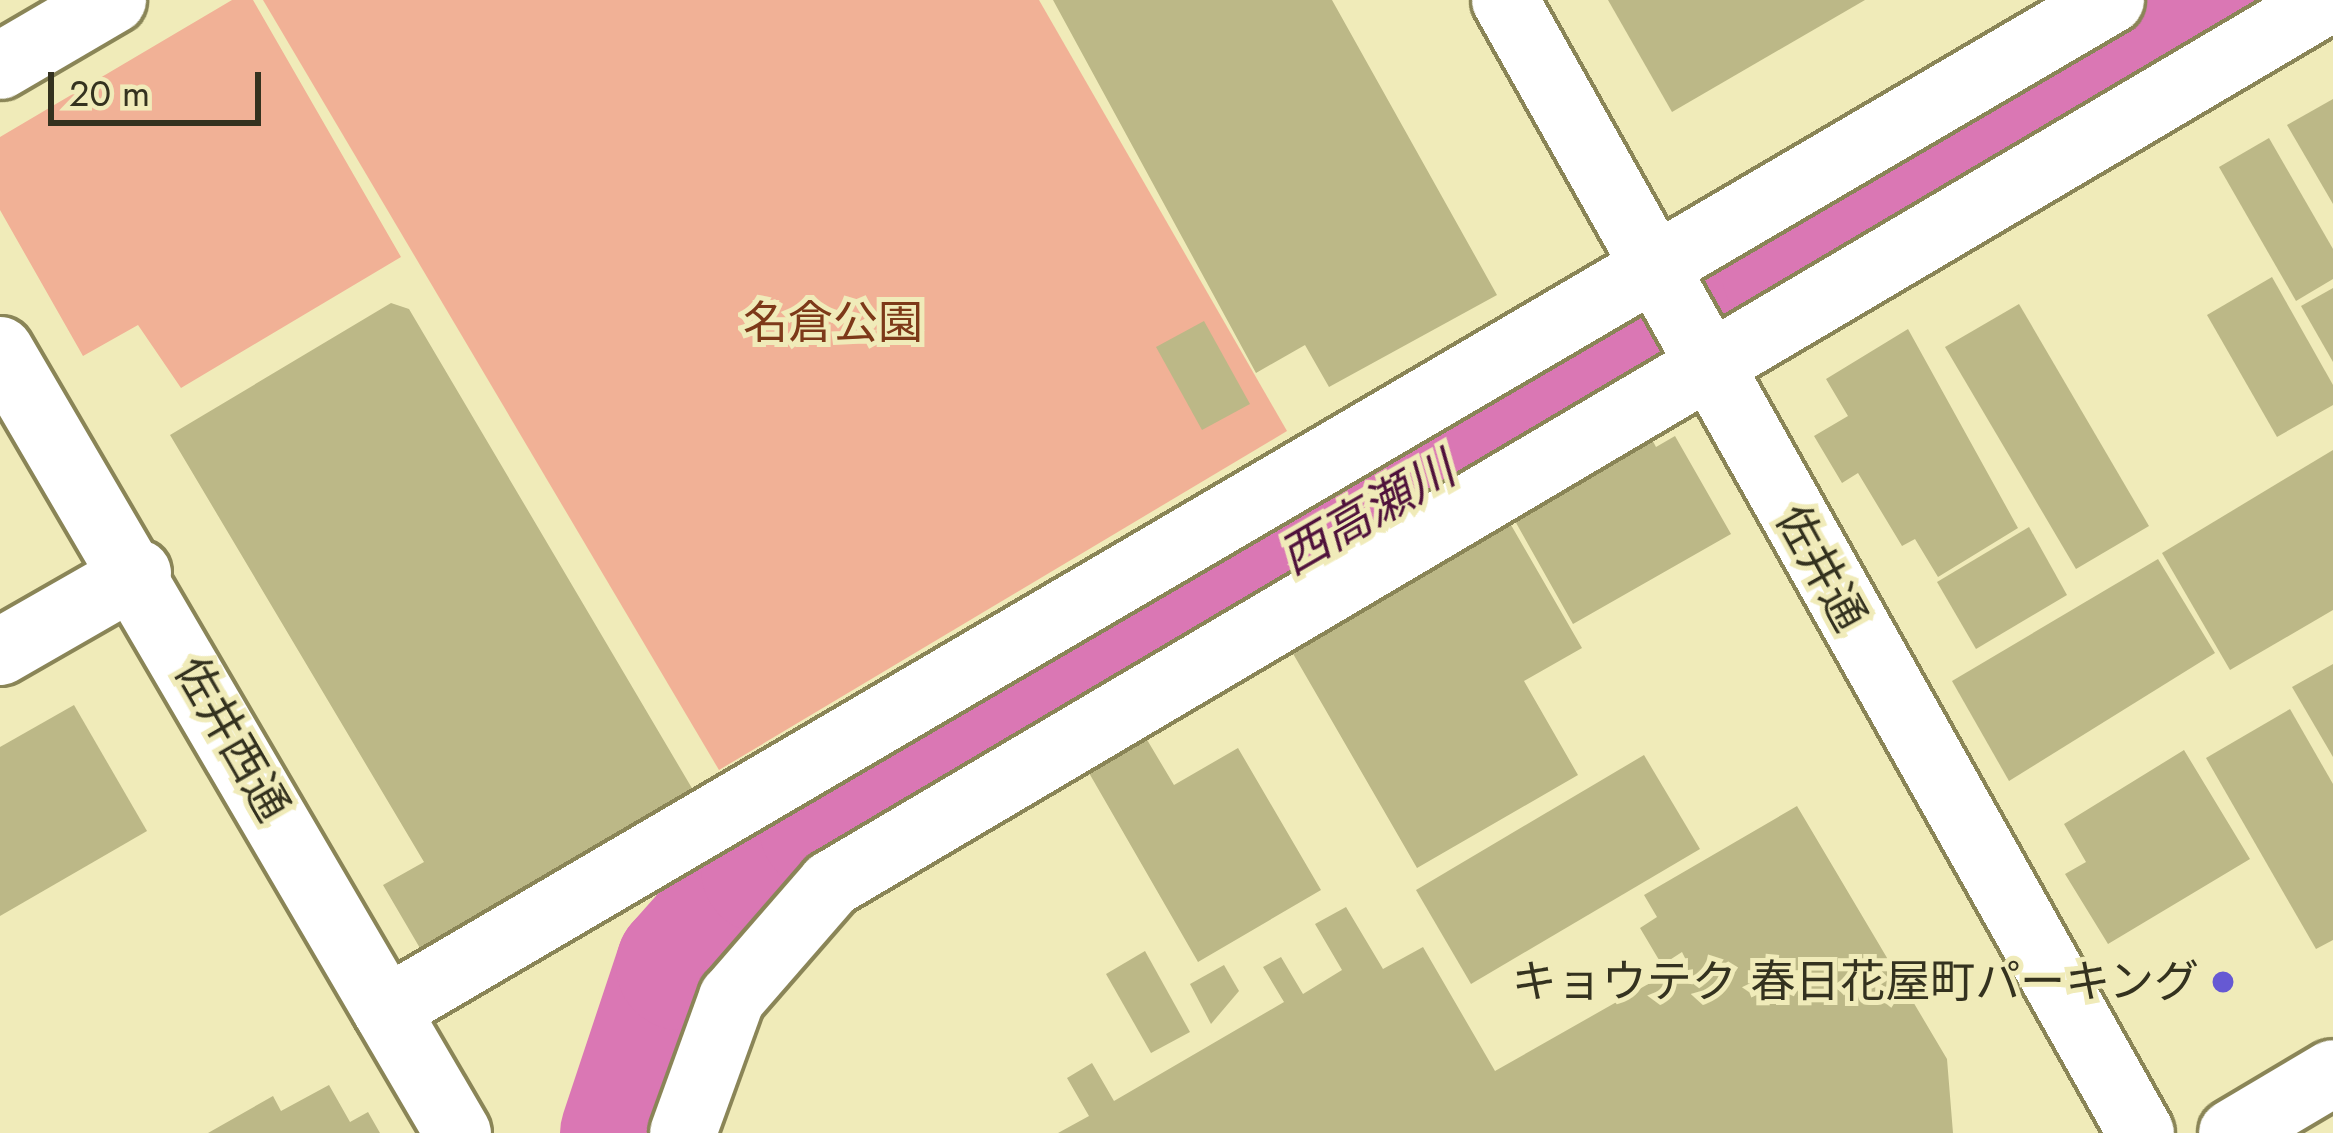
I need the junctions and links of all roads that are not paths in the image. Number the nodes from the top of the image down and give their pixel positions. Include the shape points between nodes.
1 (113, 0) edge
2 (1505, 0) edge
3 (2111, 0) edge
4 (2328, 0) edge
5 (0, 66) edge
6 (1660, 279) junction
7 (0, 350) edge
8 (1707, 365) junction
9 (138, 573) junction
10 (0, 652) edge
11 (386, 1010) junction
12 (2333, 1073) edge
13 (458, 1133) edge
14 (683, 1133) edge
15 (2141, 1133) edge
16 (2232, 1133) edge

1 - 5 street
2 - 6 street, 佐井通
3 - 6 street
4 - 8 street
6 - 8 street, 佐井通
6 - 11 street
7 - 9 street, 佐井西通
8 - 14 street via 831,884 732,998
8 - 15 street, 佐井通
9 - 10 street
9 - 11 street, 佐井西通
11 - 13 street, 佐井西通
12 - 16 street

